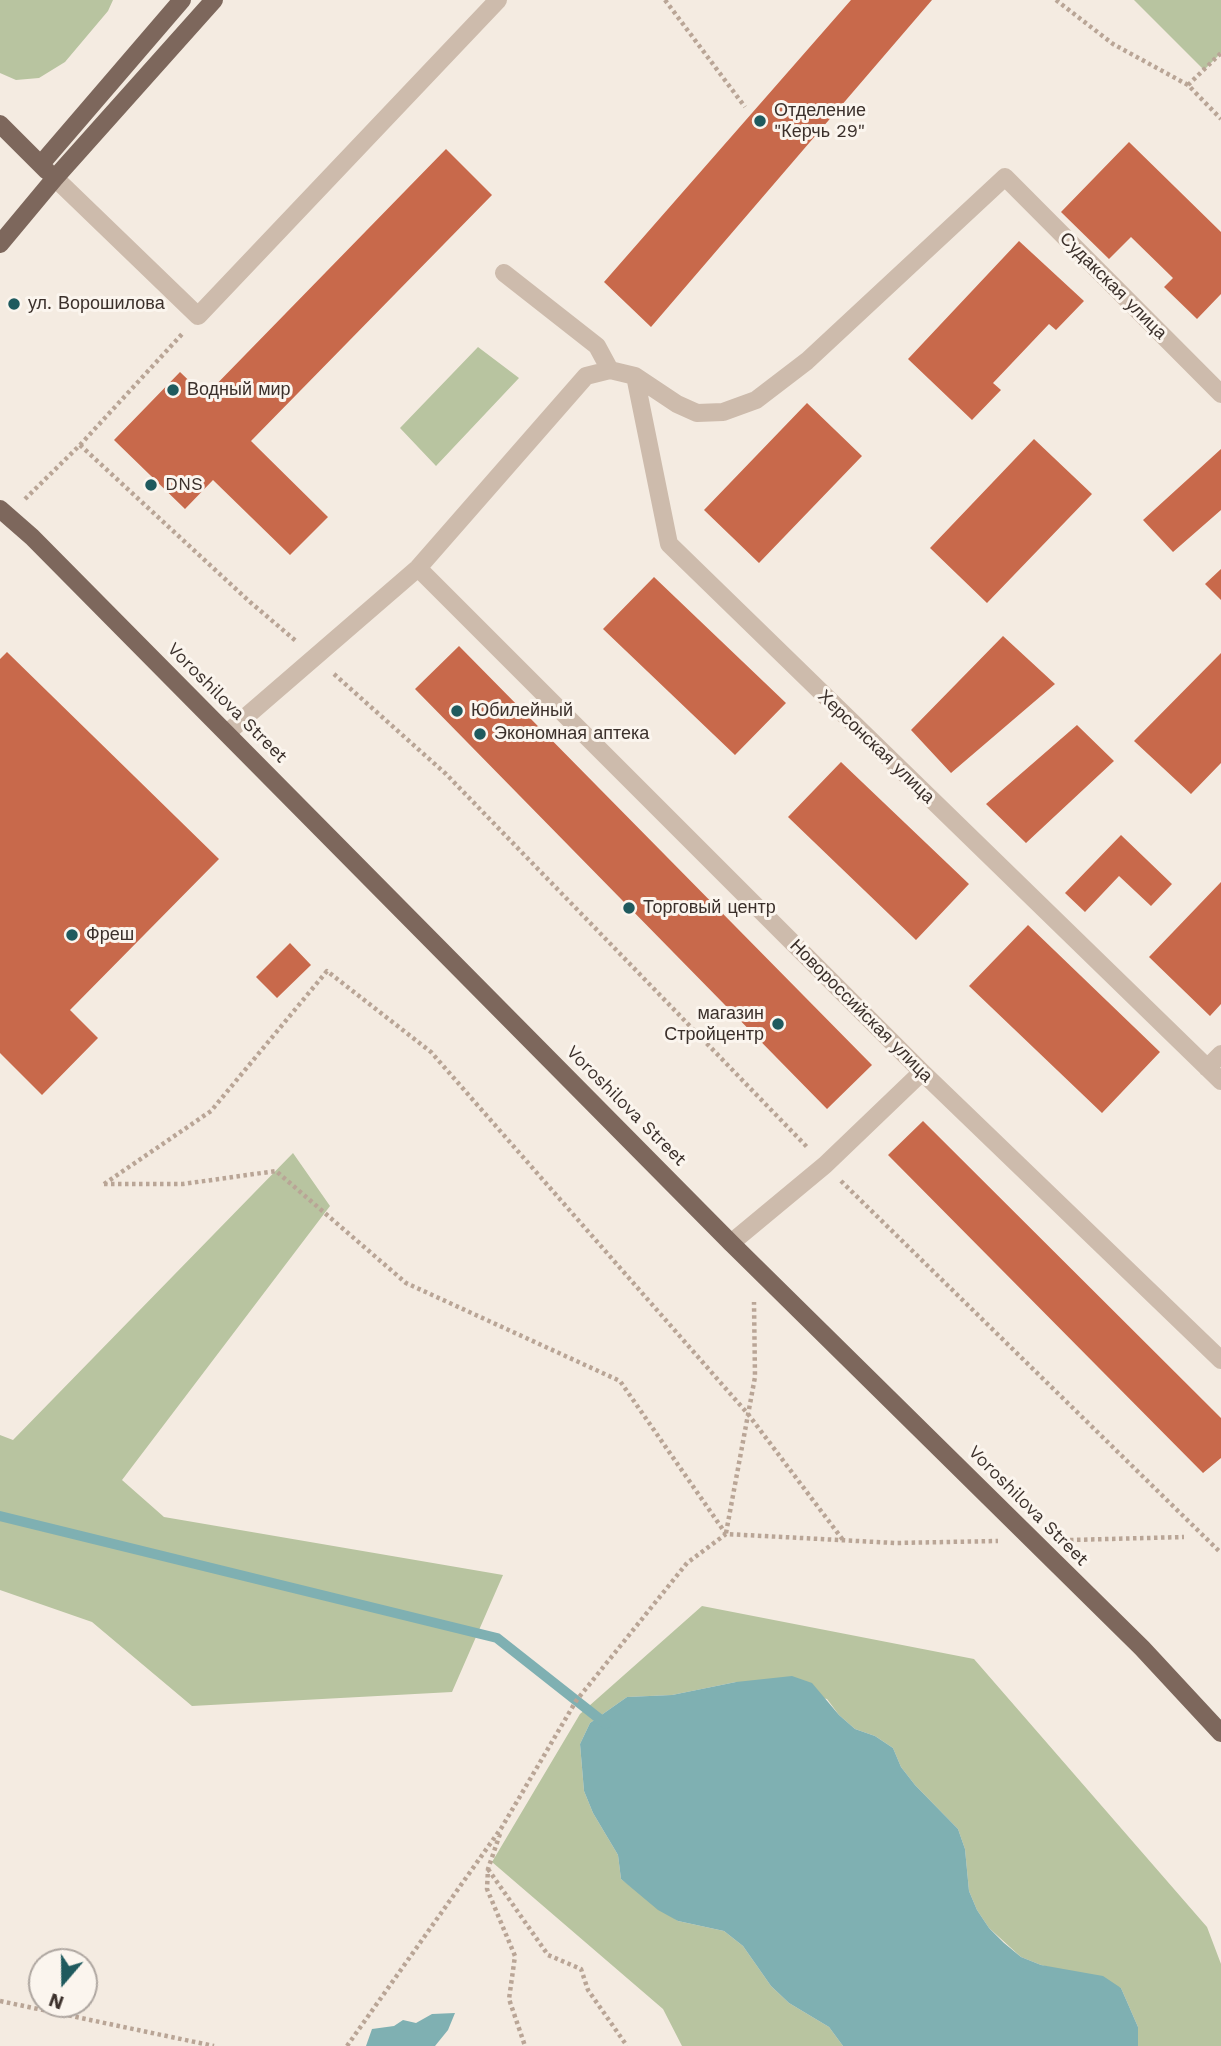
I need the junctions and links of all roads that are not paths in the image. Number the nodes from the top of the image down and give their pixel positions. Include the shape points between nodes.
1 (214, 0) edge
2 (498, 0) edge
3 (180, 2) edge
4 (0, 124) edge
5 (41, 164) junction
6 (55, 178) junction
7 (0, 244) edge
8 (503, 274) dead end
9 (610, 370) junction
10 (635, 376) junction
11 (1221, 394) edge
12 (3, 512) edge
13 (418, 568) junction
14 (227, 733) junction
15 (1221, 1054) edge
16 (1207, 1068) junction
17 (922, 1072) junction
18 (1221, 1081) edge
19 (731, 1243) junction
20 (1221, 1360) edge
21 (1221, 1733) edge

1 - 6 main road
2 - 6 street via 198,316
3 - 5 main road
4 - 5 main road
5 - 6 main road
6 - 7 main road
8 - 9 street via 597,345
9 - 10 street
9 - 13 street via 586,376
10 - 11 street, Судакская улица via 697,413 723,412 756,400 807,361 1005,177
10 - 16 street, Херсонская улица via 669,544
12 - 14 main road, Voroshilova Street
13 - 14 street
13 - 17 street, Новороссийская улица
14 - 19 main road, Voroshilova Street
15 - 16 street
16 - 18 street, Херсонская улица
17 - 19 street via 825,1165
17 - 20 street, Новороссийская улица
19 - 21 main road, Voroshilova Street via 1142,1648

